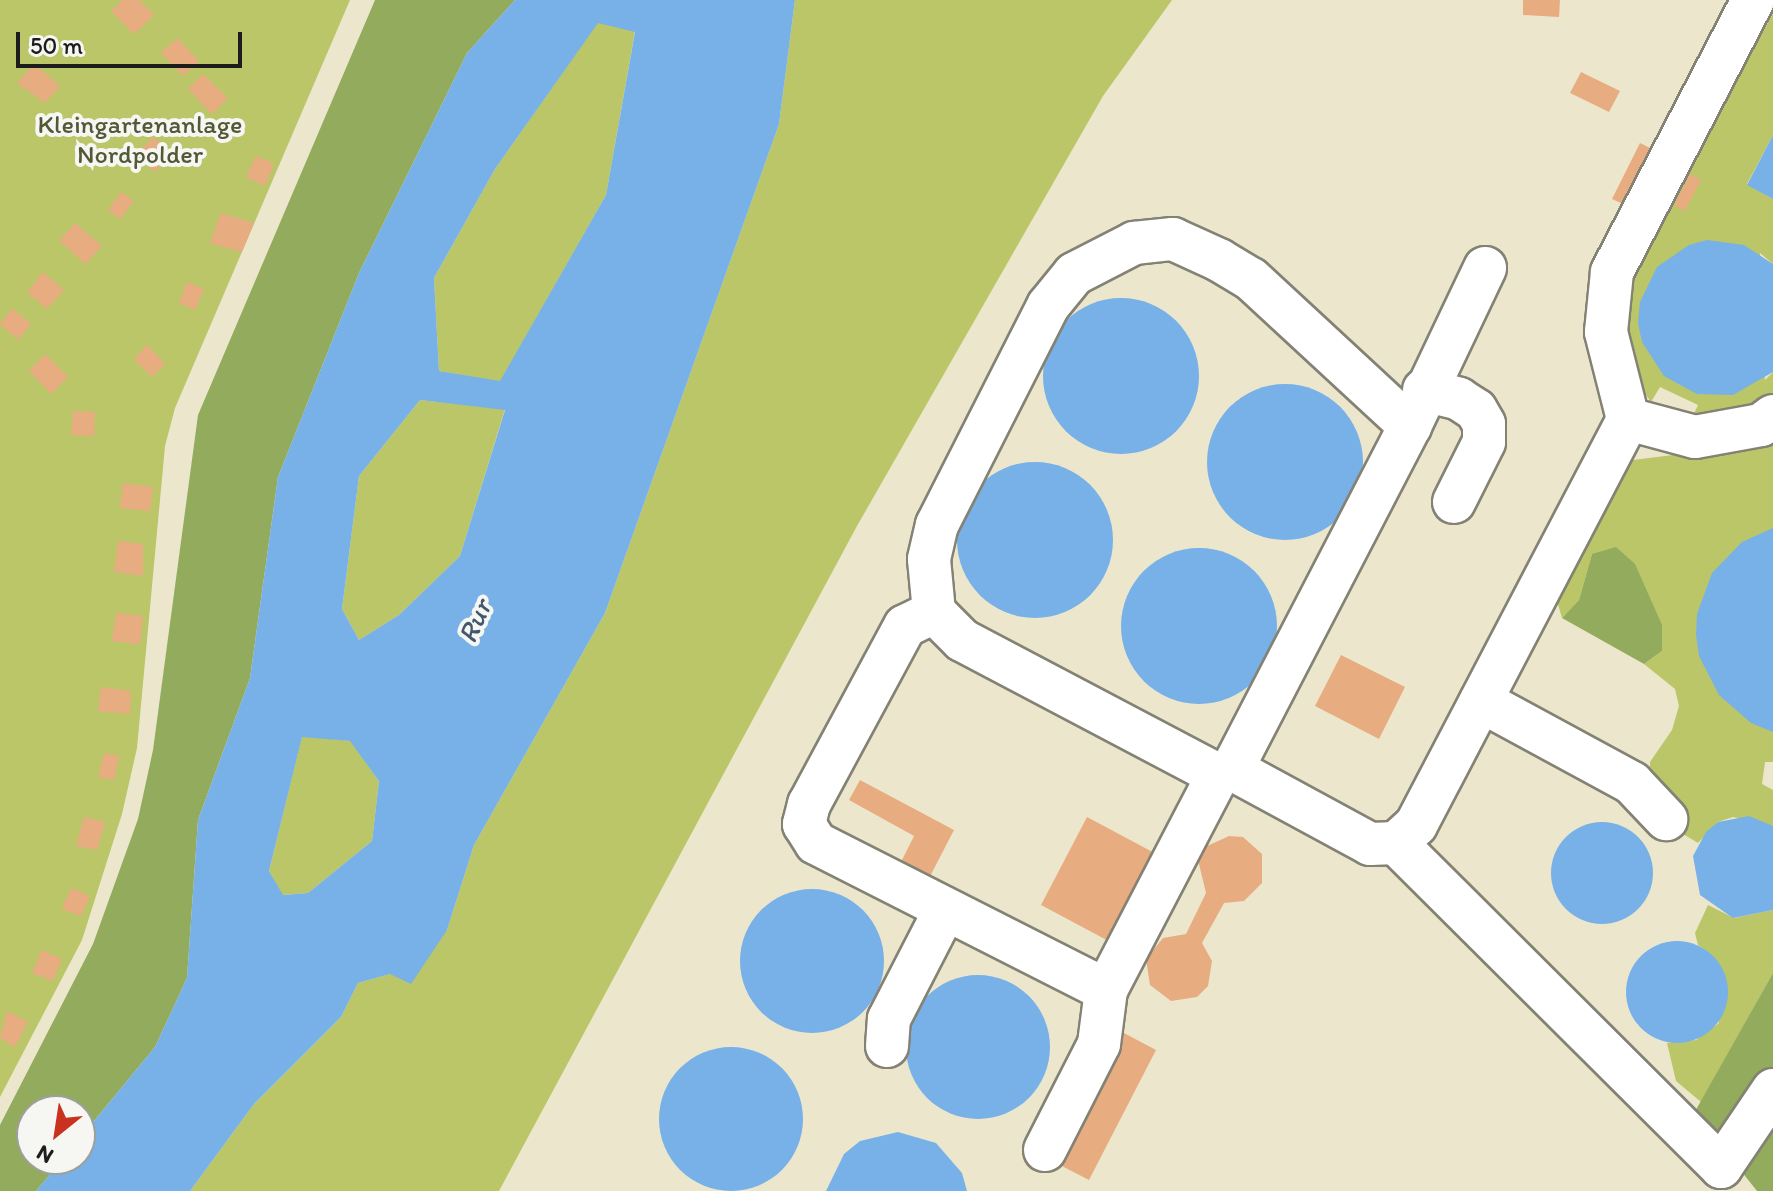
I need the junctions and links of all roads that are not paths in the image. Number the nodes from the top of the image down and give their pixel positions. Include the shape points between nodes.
1 (1753, 0) edge
2 (1485, 268) dead end
3 (1417, 408) junction
4 (1773, 416) edge
5 (1628, 419) junction
6 (1454, 502) dead end
7 (934, 612) junction
8 (1481, 701) junction
9 (1225, 772) junction
10 (1666, 819) dead end
11 (1396, 843) junction
12 (944, 912) junction
13 (1106, 990) junction
14 (887, 1046) dead end
15 (1773, 1090) edge
16 (1045, 1150) dead end

1 - 5 lane via 1612,272 1606,332
2 - 3 lane
3 - 6 lane via 1459,399 1476,410 1484,424 1484,442
3 - 7 lane via 1219,260 1173,239 1134,243 1104,254 1074,274 1048,306 937,525 929,559
3 - 9 lane
4 - 5 lane via 1761,425 1695,437
5 - 8 lane
7 - 9 lane via 962,640
7 - 12 lane via 905,626 809,804 804,824 816,843
8 - 10 lane via 1632,783
8 - 11 lane via 1416,825
9 - 11 lane via 1370,844
9 - 13 lane
11 - 15 lane via 1721,1167
12 - 13 lane via 972,919
12 - 14 lane via 889,1019
13 - 16 lane via 1099,1044

